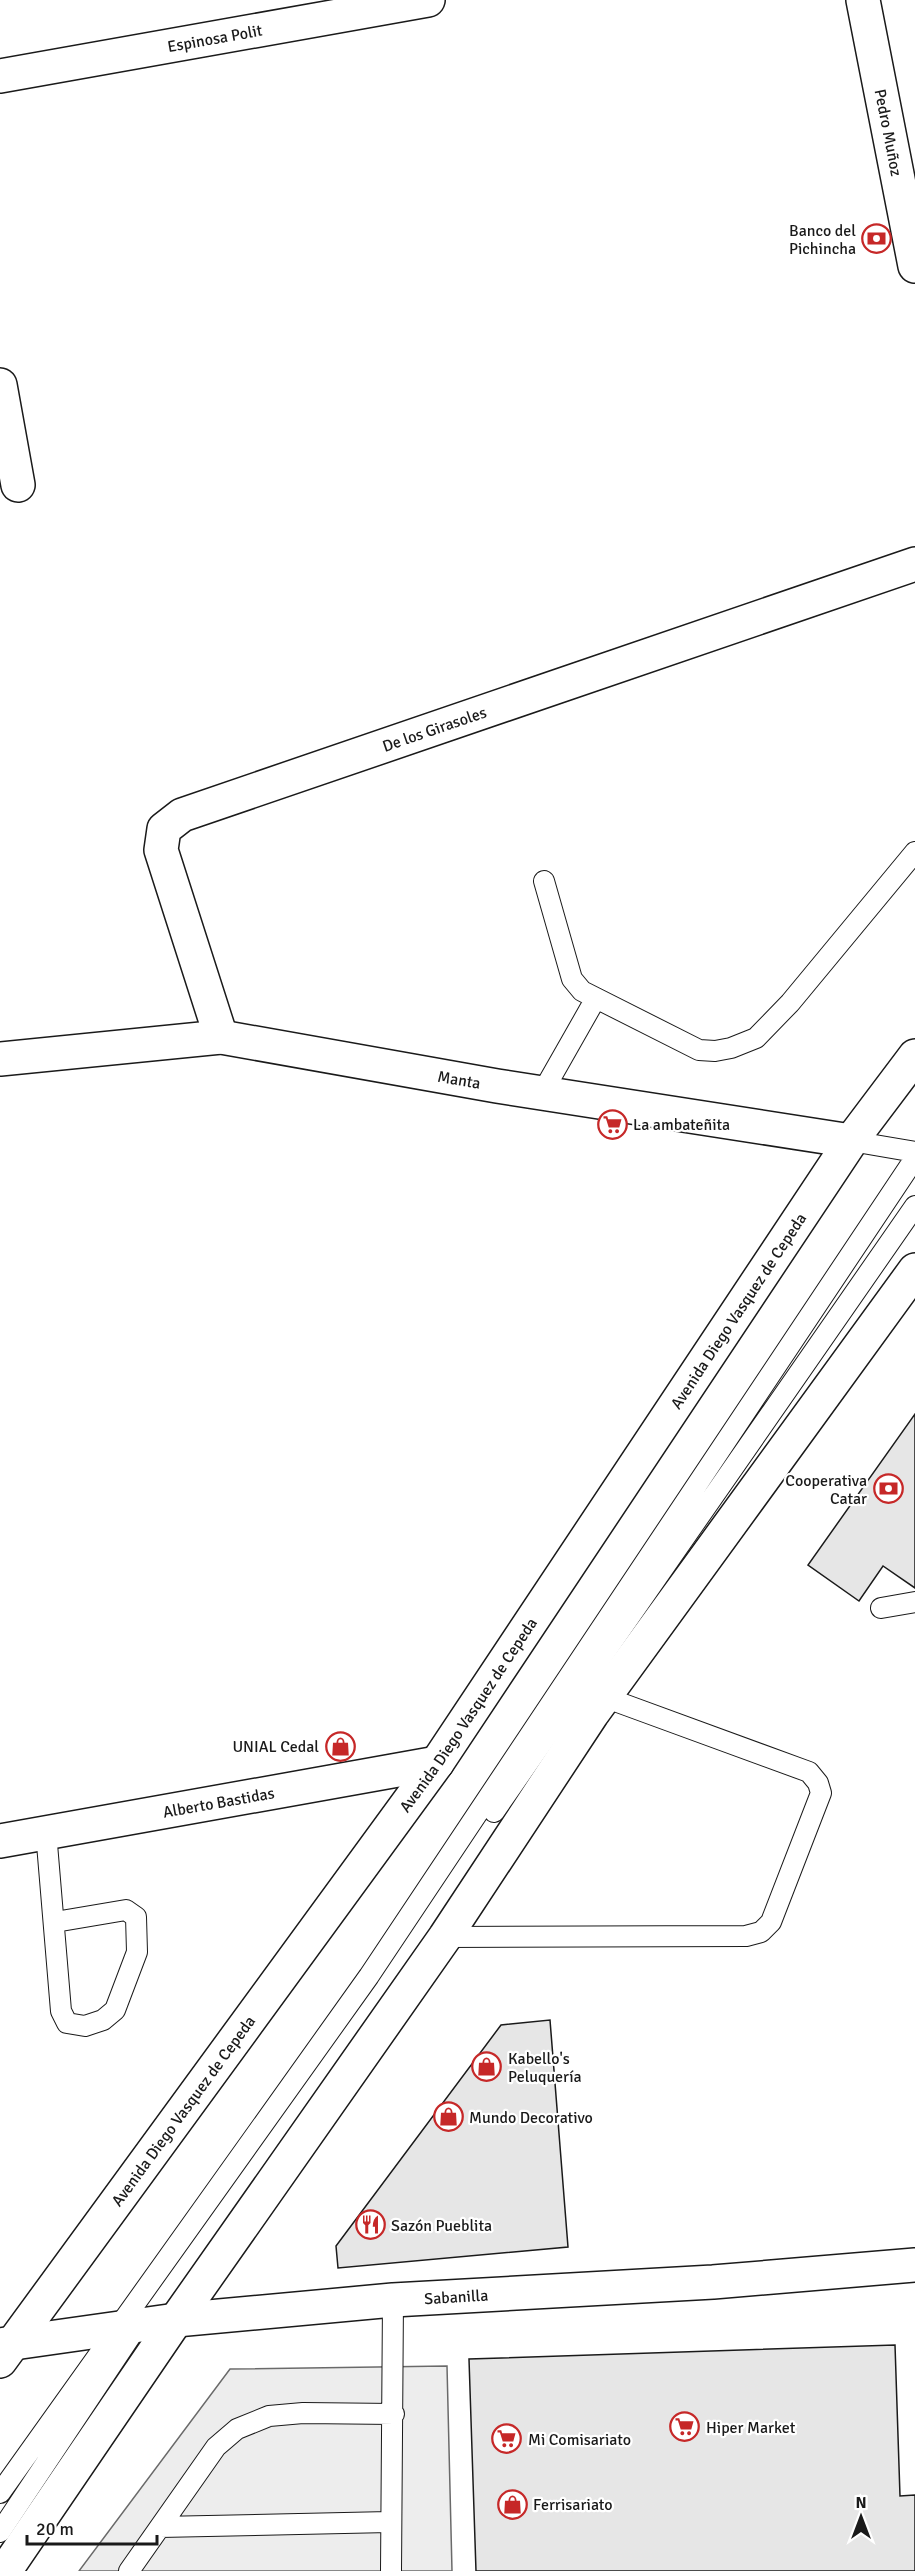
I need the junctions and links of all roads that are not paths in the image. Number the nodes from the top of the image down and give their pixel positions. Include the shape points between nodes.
1 (428, 0) edge
2 (863, 0) edge
3 (0, 76) edge
4 (915, 266) edge
5 (0, 385) edge
6 (18, 484) dead end
7 (915, 564) edge
8 (915, 852) edge
9 (544, 881) dead end
10 (596, 998) junction
11 (221, 1037) junction
12 (915, 1056) edge
13 (0, 1059) edge
14 (542, 1093) junction
15 (852, 1142) junction
16 (915, 1152) edge
17 (915, 1158) edge
18 (915, 1206) edge
19 (915, 1270) edge
20 (915, 1602) edge
21 (881, 1608) dead end
22 (604, 1696) junction
23 (437, 1763) junction
24 (46, 1832) junction
25 (0, 1841) edge
26 (55, 1922) junction
27 (446, 1937) junction
28 (915, 2265) edge
29 (393, 2300) junction
30 (176, 2320) junction
31 (129, 2326) junction
32 (4, 2350) edge
33 (394, 2414) junction
34 (0, 2493) edge
35 (389, 2522) junction
36 (160, 2527) junction
37 (11, 2559) edge
38 (129, 2571) edge
39 (391, 2571) edge

1 - 3 street, Espinosa Polit
2 - 4 street, Pedro Muñoz
5 - 6 street
7 - 11 street, De los Girasoles via 182,815 164,829 161,850
8 - 10 lane via 790,1004 756,1038 731,1048 699,1050
9 - 10 lane via 572,979 582,991
10 - 14 lane
11 - 13 street, Manta
11 - 14 street, Manta
12 - 15 street, Avenida Diego Vasquez de Cepeda
14 - 15 street, Manta
15 - 16 lane, Manta
15 - 23 street, Avenida Diego Vasquez de Cepeda
17 - 31 lane via 369,1976
18 - 31 lane
19 - 22 street
20 - 21 lane
22 - 27 street
22 - 27 lane via 809,1772 818,1782 821,1793 771,1922 760,1932 746,1936
23 - 24 street, Alberto Bastidas
23 - 32 street, Avenida Diego Vasquez de Cepeda
24 - 25 street, Alberto Bastidas
24 - 26 lane
26 - 26 lane via 61,2011 67,2023 85,2026 103,2020 115,2010 132,1970 137,1952 136,1917 126,1910
27 - 30 street
28 - 29 street, Sabanilla via 713,2282
29 - 30 street, Sabanilla
29 - 33 lane
30 - 31 street, Sabanilla
30 - 37 street
31 - 32 street, Sabanilla
31 - 34 lane
31 - 37 lane
33 - 35 lane
33 - 36 lane via 269,2416 237,2429 216,2447
35 - 36 lane
35 - 39 lane
36 - 38 lane

